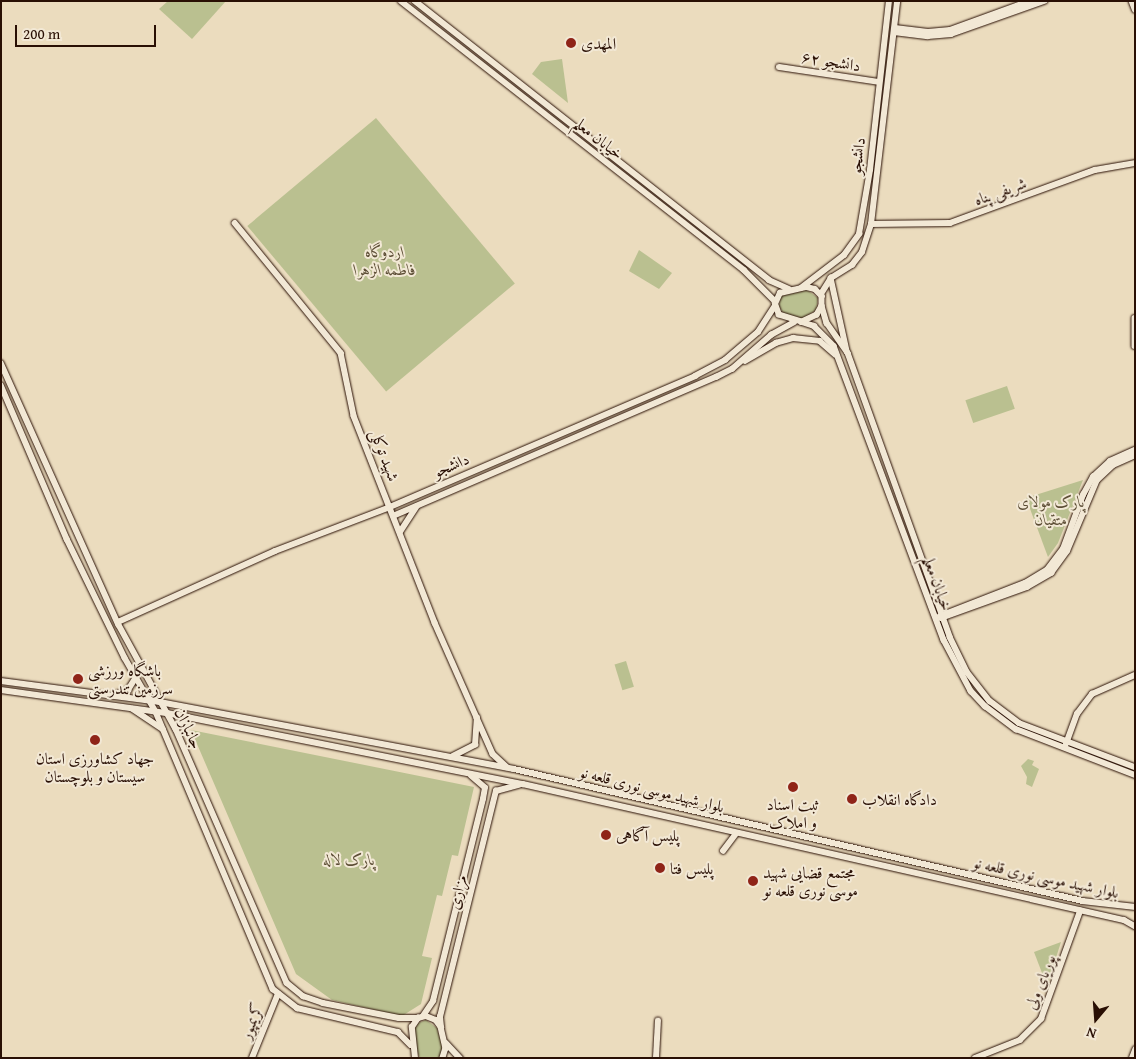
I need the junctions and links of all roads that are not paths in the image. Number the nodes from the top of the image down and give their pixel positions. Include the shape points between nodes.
1 (401, 1) edge
2 (415, 1) edge
3 (889, 1) edge
4 (897, 1) edge
5 (1030, 1) edge
6 (1044, 1) edge
7 (1132, 1) edge
8 (1135, 9) edge
9 (895, 30) junction
10 (902, 31) junction
11 (779, 66) dead end
12 (879, 82) junction
13 (597, 144) junction
14 (592, 151) junction
15 (1135, 163) edge
16 (870, 170) junction
17 (878, 170) junction
18 (235, 222) dead end
19 (871, 224) junction
20 (749, 264) junction
21 (744, 270) junction
22 (831, 278) junction
23 (801, 288) junction
24 (789, 289) junction
25 (821, 294) junction
26 (775, 303) junction
27 (822, 306) junction
28 (1135, 318) edge
29 (794, 322) junction
30 (802, 322) junction
31 (758, 332) junction
32 (765, 340) junction
33 (1135, 346) edge
34 (848, 353) junction
35 (838, 358) junction
36 (1, 363) edge
37 (732, 369) junction
38 (1, 385) edge
39 (1135, 450) edge
40 (1135, 455) edge
41 (419, 504) junction
42 (390, 506) junction
43 (394, 516) junction
44 (400, 532) junction
45 (98, 578) junction
46 (88, 582) junction
47 (943, 616) junction
48 (936, 619) junction
49 (118, 622) junction
50 (1135, 675) edge
51 (136, 677) junction
52 (1, 681) edge
53 (1, 690) edge
54 (112, 695) junction
55 (150, 701) junction
56 (160, 702) junction
57 (129, 707) junction
58 (156, 712) junction
59 (167, 713) junction
60 (186, 716) junction
61 (477, 718) junction
62 (176, 729) junction
63 (164, 730) junction
64 (357, 742) junction
65 (1067, 742) junction
66 (1064, 748) junction
67 (355, 752) junction
68 (443, 756) junction
69 (1135, 767) edge
70 (514, 769) junction
71 (467, 773) junction
72 (1135, 775) edge
73 (523, 784) junction
74 (485, 788) junction
75 (496, 791) junction
76 (736, 834) junction
77 (723, 851) dead end
78 (1135, 907) edge
79 (1126, 908) junction
80 (1080, 911) junction
81 (1124, 920) junction
82 (1135, 926) edge
83 (278, 994) junction
84 (420, 1017) junction
85 (658, 1021) dead end
86 (441, 1027) junction
87 (446, 1042) junction
88 (411, 1045) junction
89 (1135, 1050) edge
90 (252, 1058) edge
91 (415, 1058) edge
92 (443, 1058) edge
93 (460, 1058) edge
94 (656, 1058) edge
95 (976, 1058) edge
96 (1132, 1058) edge

1 - 14 main road, خیابان معلم
2 - 13 main road, خیابان معلم
3 - 12 main road, دانشجو
4 - 9 main road, دانشجو
5 - 10 main road via 950,30
6 - 10 main road via 951,34 928,36
7 - 8 main road
9 - 10 main road
9 - 17 main road, دانشجو
11 - 12 main road, دانشجو ۶۲
12 - 16 main road, دانشجو
13 - 14 main road
13 - 20 main road, خیابان معلم
14 - 21 main road, خیابان معلم
15 - 19 main road, شریفی پناه via 1095,170 950,223
16 - 17 main road
16 - 23 main road, دانشجو via 859,234 852,246
17 - 19 main road, دانشجو
18 - 42 main road, شهید توکلی via 341,353 354,416
19 - 22 main road, دانشجو via 862,252 852,264
20 - 21 main road
20 - 24 main road, خیابان معلم
21 - 26 main road, خیابان معلم
22 - 25 main road, دانشجو
22 - 34 main road
23 - 24 main road
23 - 25 main road via 812,288
24 - 26 main road via 780,293
25 - 27 main road
26 - 29 main road via 779,315
26 - 31 main road, دانشجو
27 - 30 main road via 814,317
27 - 34 main road, خیابان معلم via 827,323
28 - 33 main road
29 - 30 main road
29 - 32 main road, دانشجو
30 - 35 main road, خیابان معلم via 814,326 826,336
31 - 32 main road
31 - 42 main road, دانشجو via 725,360 695,376
32 - 37 main road, دانشجو
34 - 47 main road, خیابان معلم
35 - 37 main road via 820,341 793,338 776,343
35 - 48 main road, خیابان معلم
36 - 45 main road, جانبازان
37 - 41 main road, دانشجو
38 - 46 main road, جانبازان
39 - 47 main road via 1110,462 1093,477 1063,549 1047,570 1025,583
40 - 47 main road via 1113,465 1097,480 1067,551 1050,573 1040,581
41 - 43 main road, دانشجو
41 - 44 main road via 407,517
42 - 43 main road, شهید توکلی
42 - 49 main road, دانشجو via 275,551
43 - 44 main road, شهید توکلی
44 - 61 main road, شهید توکلی
45 - 46 main road
45 - 49 main road, جانبازان
46 - 51 main road, جانبازان
47 - 48 main road
47 - 65 main road, خیابان معلم via 967,672 990,701 1019,723
48 - 66 main road, خیابان معلم via 960,676 985,706 1016,729
49 - 56 main road, جانبازان
50 - 65 main road via 1092,694 1077,714
51 - 54 main road via 128,690
51 - 55 main road, جانبازان
52 - 54 main road, بلوار شهید موسی نوری قلعه نو
53 - 57 main road, بلوار شهید موسی نوری قلعه نو
54 - 55 main road, بلوار شهید موسی نوری قلعه نو
55 - 56 main road, بلوار شهید موسی نوری قلعه نو
55 - 58 main road, جانبازان
56 - 59 main road, جانبازان
56 - 64 main road, بلوار شهید موسی نوری قلعه نو
57 - 58 main road, بلوار شهید موسی نوری قلعه نو
57 - 63 main road
58 - 59 main road, بلوار شهید موسی نوری قلعه نو
58 - 63 main road, جانبازان
59 - 60 main road, بلوار شهید موسی نوری قلعه نو
59 - 62 main road, جانبازان
60 - 62 main road
60 - 67 main road, بلوار شهید موسی نوری قلعه نو
61 - 68 main road via 475,745 456,756
61 - 70 main road, شهید توکلی via 497,760
62 - 84 main road, جانبازان via 288,983 303,996 318,1001 399,1018
63 - 83 main road, جانبازان
64 - 67 main road
64 - 68 main road, بلوار شهید موسی نوری قلعه نو
65 - 66 main road
65 - 69 main road, خیابان معلم
66 - 72 main road, خیابان معلم
67 - 71 main road, بلوار شهید موسی نوری قلعه نو
68 - 70 main road, بلوار شهید موسی نوری قلعه نو
70 - 79 main road, بلوار شهید موسی نوری قلعه نو via 1082,901
71 - 73 main road, بلوار شهید موسی نوری قلعه نو
71 - 74 main road
73 - 75 main road
73 - 76 main road, بلوار شهید موسی نوری قلعه نو
74 - 75 main road
74 - 84 main road via 434,997
75 - 86 main road, مزاری via 440,1018
76 - 77 main road
76 - 80 main road, بلوار شهید موسی نوری قلعه نو
78 - 79 main road, بلوار شهید موسی نوری قلعه نو
79 - 81 main road
80 - 81 main road, بلوار شهید موسی نوری قلعه نو
80 - 95 main road, پوریای ولی via 1041,1019 1020,1040
81 - 82 main road, بلوار شهید موسی نوری قلعه نو
83 - 88 main road via 297,1008 398,1032
83 - 90 main road, کریمپور
84 - 86 main road via 432,1017
84 - 88 main road via 412,1027
85 - 94 main road
86 - 87 main road
87 - 92 main road
87 - 93 main road
88 - 91 main road
89 - 96 main road

